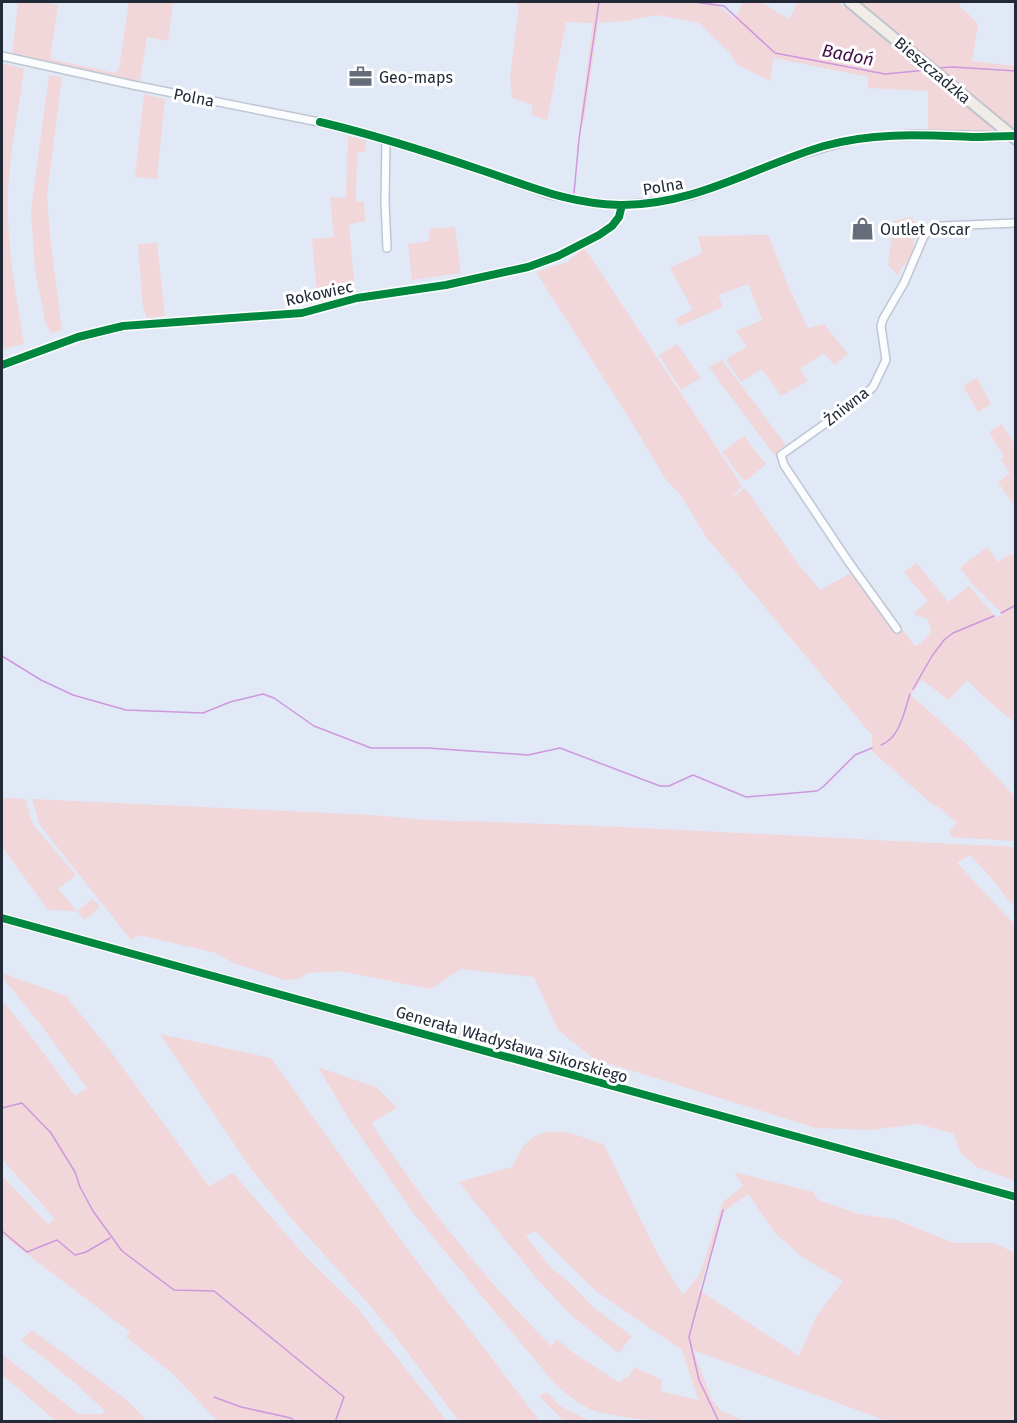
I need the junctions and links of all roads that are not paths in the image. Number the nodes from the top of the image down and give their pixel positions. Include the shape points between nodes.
1 (850, 2) edge
2 (2, 56) edge
3 (1015, 137) edge
4 (386, 139) junction
5 (622, 205) junction
6 (1016, 223) edge
7 (387, 248) dead end
8 (2, 365) edge
9 (897, 629) dead end
10 (2, 918) edge
11 (1016, 1197) edge

1 - 3 main road, Bieszczadzka
2 - 4 street, Polna
3 - 5 street, Polna via 912,135 855,139 793,157 692,195
4 - 5 street, Polna via 550,195
4 - 7 street
5 - 8 street, Rokowiec via 619,217 599,235 528,267 446,285 357,298 302,313 123,326 78,337
6 - 9 street, Żniwna via 941,226 930,230 883,319 885,360 873,387 781,455 836,543
10 - 11 street, Generała Władysława Sikorskiego

